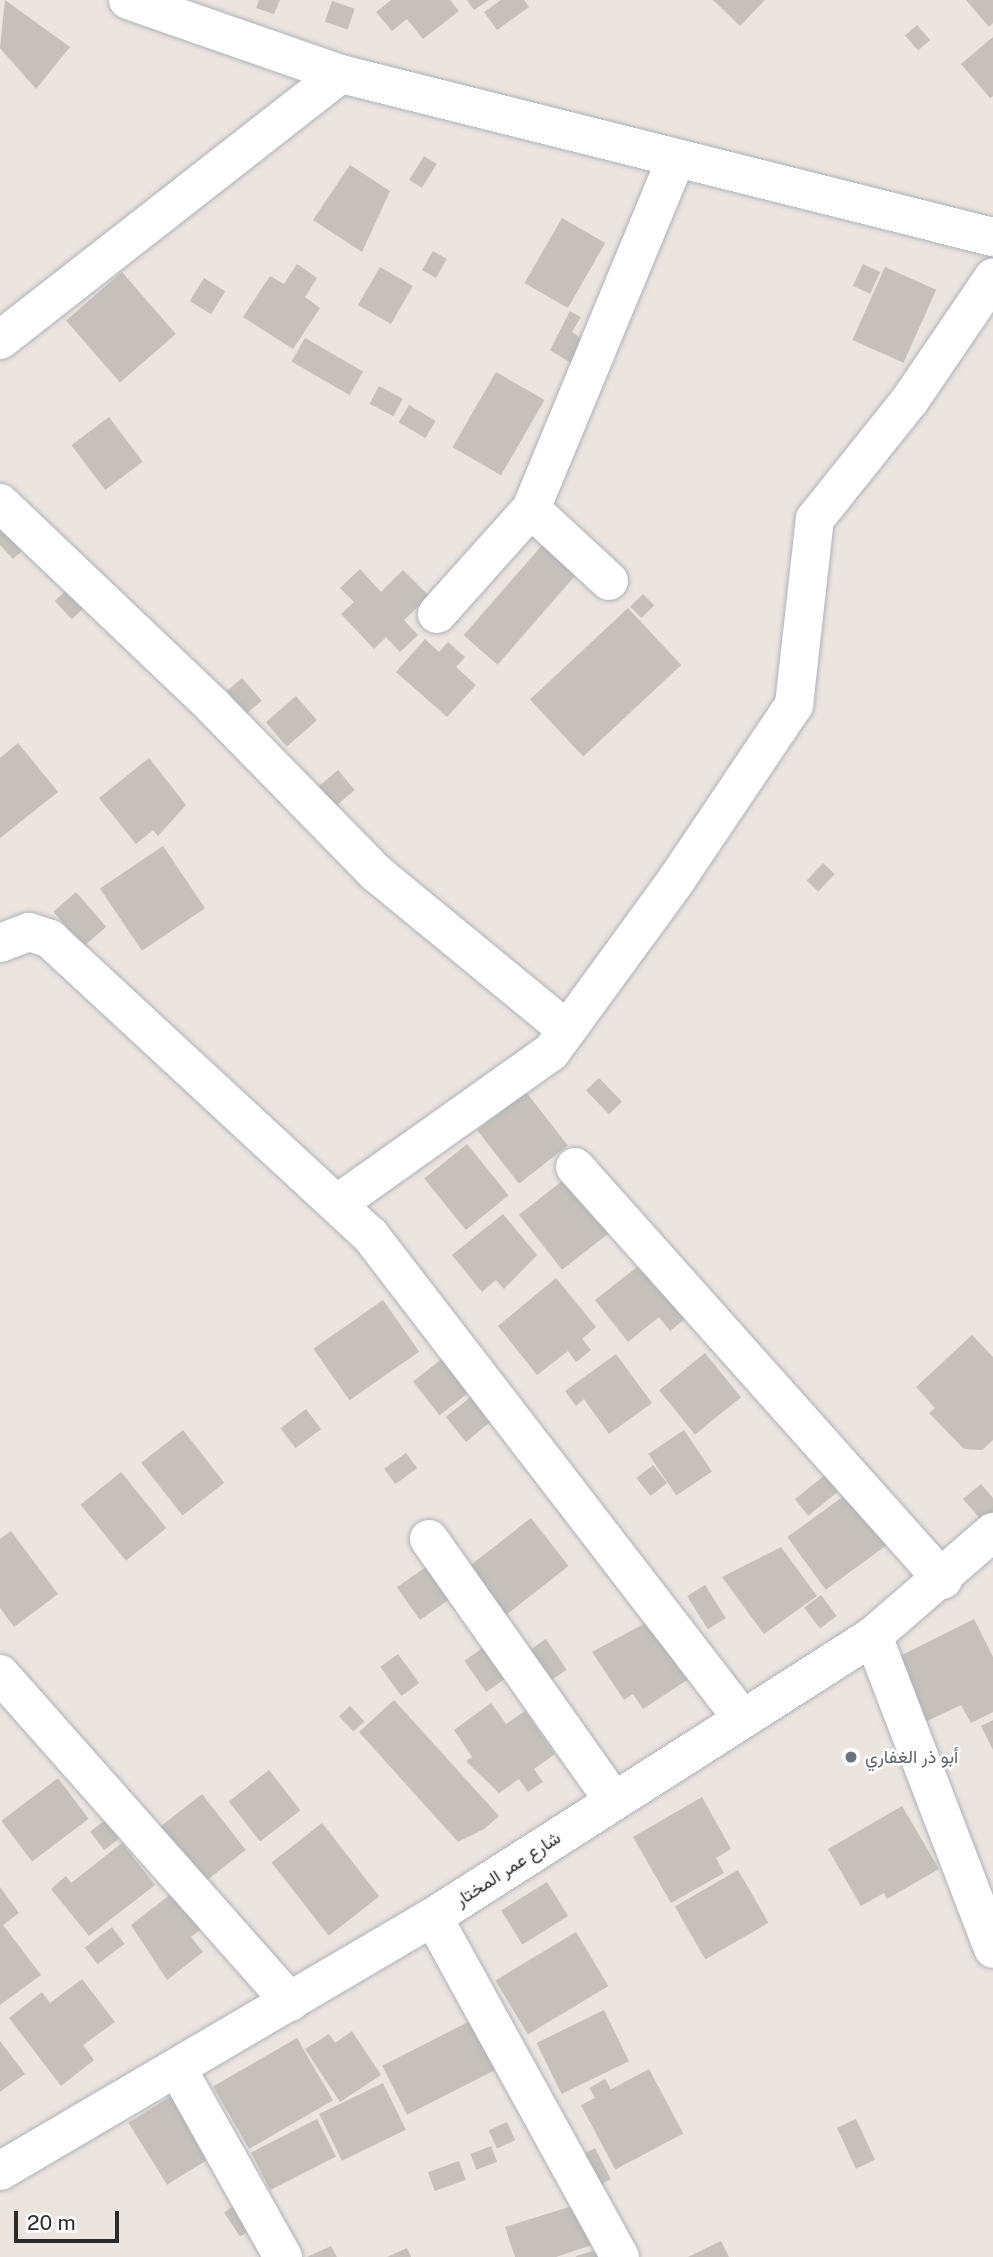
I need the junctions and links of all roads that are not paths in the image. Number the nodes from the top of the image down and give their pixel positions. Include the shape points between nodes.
1 (128, 0) edge
2 (341, 74) junction
3 (675, 161) junction
4 (993, 237) edge
5 (993, 278) edge
6 (0, 340) edge
7 (0, 503) edge
8 (531, 509) junction
9 (609, 581) dead end
10 (437, 614) dead end
11 (0, 943) edge
12 (567, 1030) junction
13 (575, 1167) dead end
14 (337, 1204) junction
15 (993, 1532) edge
16 (429, 1539) dead end
17 (943, 1580) junction
18 (873, 1636) junction
19 (0, 1674) edge
20 (742, 1718) junction
21 (614, 1801) junction
22 (433, 1917) junction
23 (993, 1949) edge
24 (290, 2002) junction
25 (177, 2068) junction
26 (0, 2171) edge
27 (283, 2257) edge
28 (620, 2257) edge

1 - 2 street
2 - 3 street
2 - 6 street
3 - 4 street
3 - 8 street
5 - 12 street via 910,400 815,519 794,705
7 - 12 street via 214,707 376,873
8 - 9 street
8 - 10 street
11 - 14 street via 29,932 50,940
12 - 14 street via 551,1052
13 - 17 street
14 - 20 street via 370,1234
15 - 17 street, شارع عمر المختار
16 - 21 street
17 - 18 street, شارع عمر المختار
18 - 20 street, شارع عمر المختار
18 - 23 street
19 - 24 street
20 - 21 street, شارع عمر المختار
21 - 22 street, شارع عمر المختار
22 - 24 street, شارع عمر المختار
22 - 28 street
24 - 25 street, شارع عمر المختار
25 - 26 street, شارع عمر المختار
25 - 27 street

